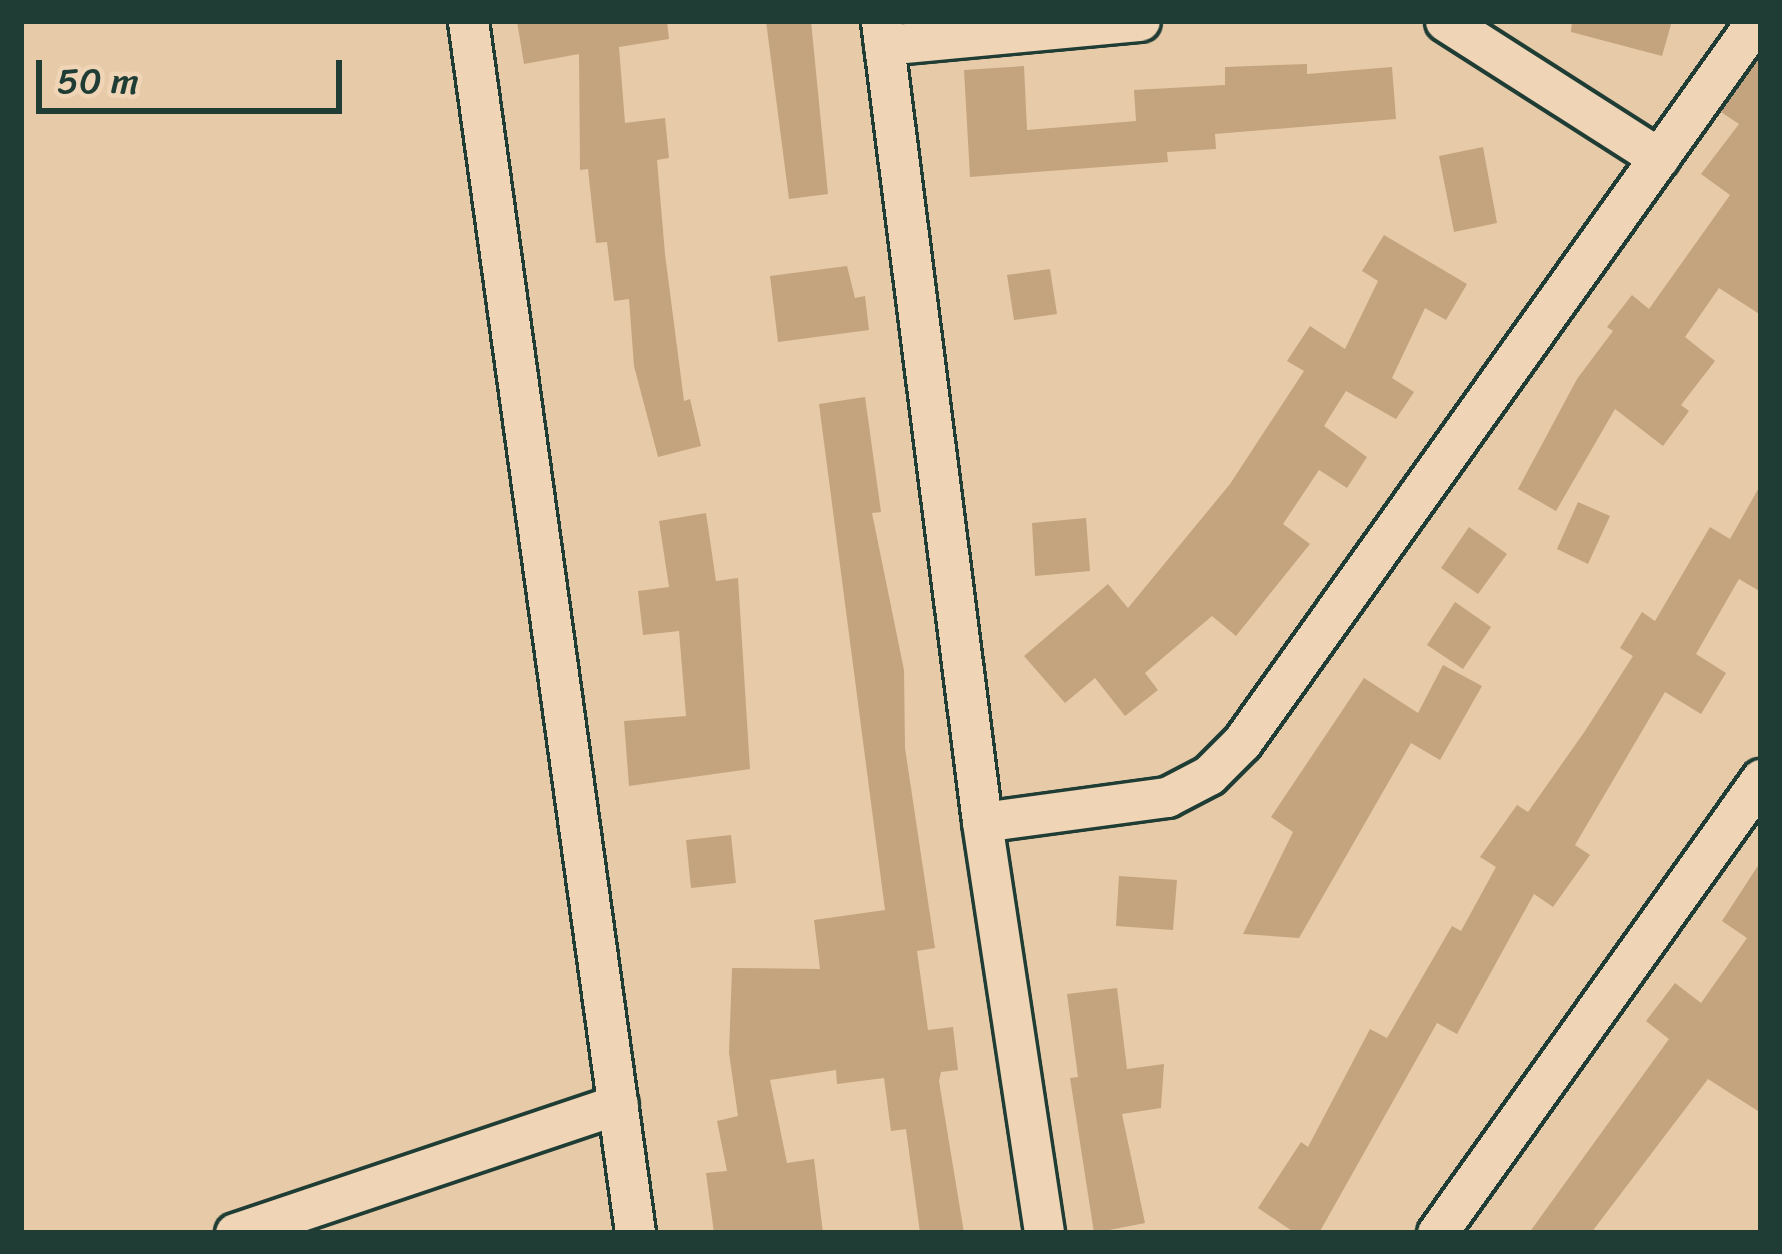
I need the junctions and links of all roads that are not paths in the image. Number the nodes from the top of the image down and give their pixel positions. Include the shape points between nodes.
1 (468, 21) edge
2 (1140, 21) edge
3 (1445, 21) edge
4 (1756, 21) edge
5 (883, 33) edge
6 (1659, 158) junction
7 (1761, 779) edge
8 (982, 822) junction
9 (618, 1104) junction
10 (235, 1233) edge
11 (635, 1233) edge
12 (1044, 1233) edge
13 (1437, 1233) edge

1 - 9 street
2 - 5 street
3 - 6 street
4 - 6 street
5 - 8 street
6 - 8 street via 1242,742 1209,775 1167,797
7 - 13 street
8 - 12 street
9 - 10 street
9 - 11 street

